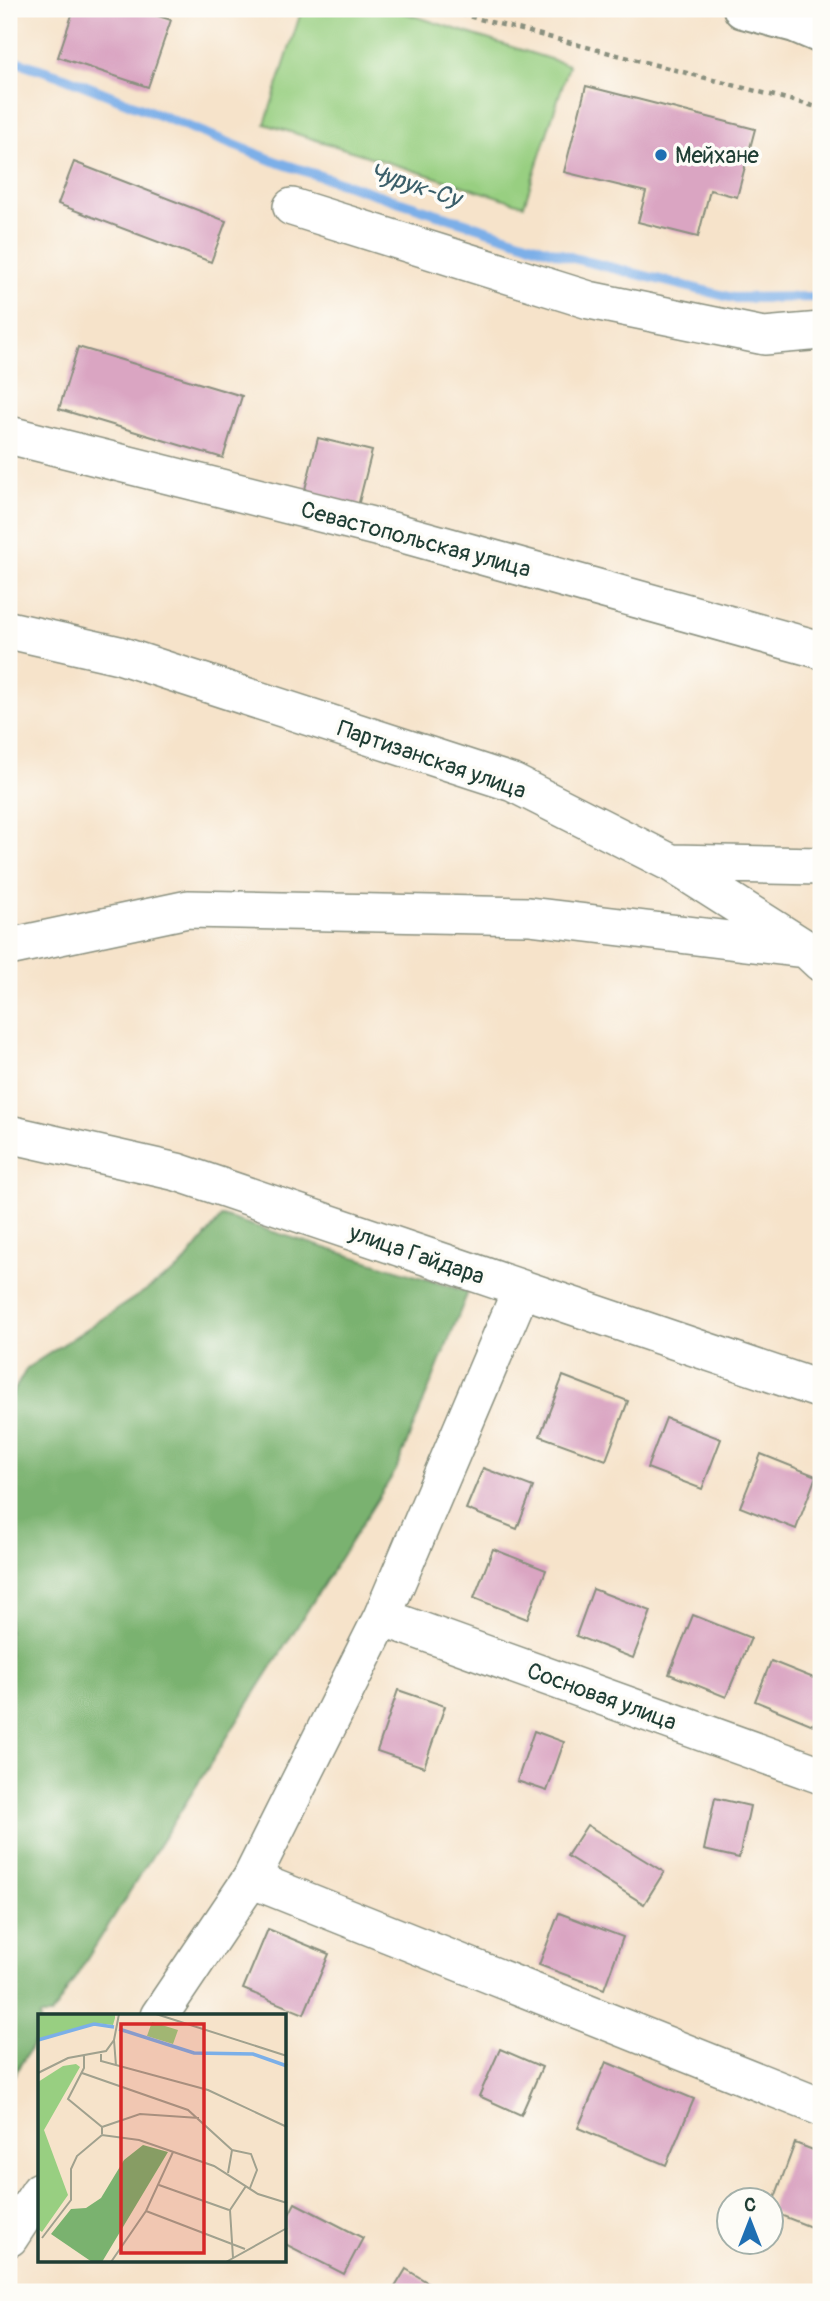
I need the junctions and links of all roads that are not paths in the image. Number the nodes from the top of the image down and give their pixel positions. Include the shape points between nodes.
1 (743, 9) edge
2 (821, 34) edge
3 (292, 207) dead end
4 (821, 331) edge
5 (9, 435) edge
6 (9, 630) edge
7 (821, 650) edge
8 (671, 863) junction
9 (821, 866) edge
10 (9, 947) edge
11 (814, 956) edge
12 (9, 1134) edge
13 (521, 1290) junction
14 (821, 1390) edge
15 (382, 1617) junction
16 (821, 1775) edge
17 (251, 1880) junction
18 (160, 2014) edge
19 (821, 2107) edge
20 (38, 2194) edge
21 (9, 2238) edge

1 - 2 main road
3 - 4 street via 589,300 764,335
5 - 7 street, Севастопольская улица via 396,533
6 - 8 street, Партизанская улица via 119,655 513,783
8 - 9 street
8 - 11 street, Партизанская улица
10 - 11 street via 188,909 529,916
12 - 13 street, улица Гайдара via 177,1172
13 - 14 street, улица Гайдара
13 - 15 street
15 - 16 street, Сосновая улица
15 - 17 street
17 - 18 street
17 - 19 street
20 - 21 street

